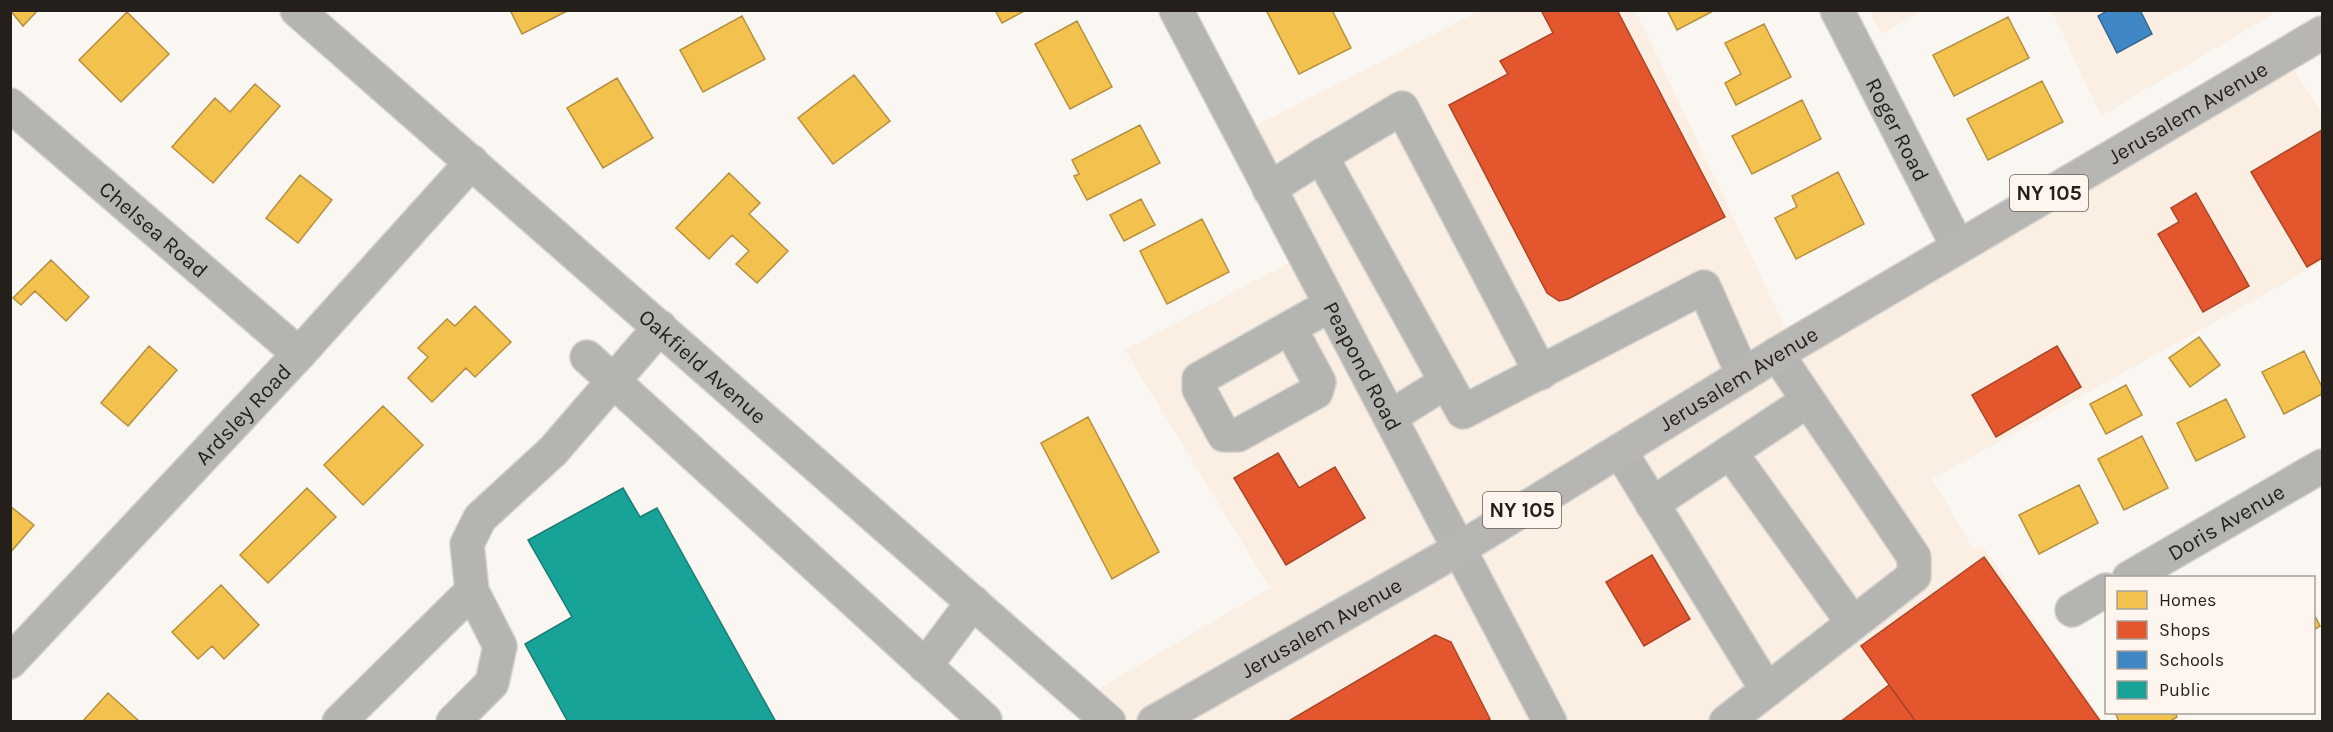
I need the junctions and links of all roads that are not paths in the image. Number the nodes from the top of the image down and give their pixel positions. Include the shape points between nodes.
1 (297, 10) edge
2 (1176, 10) edge
3 (1837, 10) edge
4 (2322, 33) edge
5 (10, 105) edge
6 (1322, 156) junction
7 (472, 162) junction
8 (1269, 189) junction
9 (1958, 247) junction
10 (1330, 305) junction
11 (660, 327) junction
12 (1290, 328) dead end
13 (299, 354) junction
14 (1777, 354) junction
15 (587, 357) dead end
16 (1541, 373) junction
17 (1743, 375) junction
18 (613, 382) junction
19 (1446, 382) junction
20 (1807, 401) junction
21 (1390, 417) junction
22 (1620, 451) junction
23 (1730, 452) junction
24 (2322, 466) edge
25 (1652, 504) junction
26 (1459, 549) junction
27 (2132, 576) edge
28 (472, 591) junction
29 (2105, 591) edge
30 (973, 602) junction
31 (2072, 610) dead end
32 (1853, 623) junction
33 (10, 662) edge
34 (926, 666) junction
35 (1767, 690) junction
36 (984, 721) edge
37 (339, 722) edge
38 (453, 722) edge
39 (1109, 722) edge
40 (1154, 722) edge
41 (1550, 722) edge
42 (1726, 722) edge

1 - 7 street, Oakfield Avenue
2 - 8 street, Peapond Road
3 - 9 street, Roger Road
4 - 9 main road, Jerusalem Avenue / NY 105
5 - 13 street, Chelsea Road
6 - 8 street
6 - 16 street via 1402,108
6 - 19 street
7 - 11 street, Oakfield Avenue
7 - 13 street, Ardsley Road
8 - 10 street, Peapond Road
9 - 14 main road, Jerusalem Avenue / NY 105
10 - 12 street
10 - 21 street, Peapond Road
11 - 18 street
11 - 30 street, Oakfield Avenue
13 - 33 street, Ardsley Road
14 - 17 main road, Jerusalem Avenue / NY 105
14 - 20 street
15 - 18 street
16 - 17 street via 1704,287
16 - 19 street via 1463,412
17 - 22 main road, Jerusalem Avenue / NY 105
18 - 28 street via 553,451 480,518 467,544
18 - 34 street
19 - 21 street
20 - 23 street
20 - 32 street via 1914,556 1914,576
21 - 26 street, Peapond Road
22 - 25 street
22 - 26 main road, Jerusalem Avenue / NY 105
23 - 25 street
23 - 32 street
24 - 27 street, Doris Avenue
25 - 35 street
26 - 40 main road, Jerusalem Avenue / NY 105
26 - 41 street, Peapond Road
28 - 37 street
28 - 38 street via 500,646 492,683
29 - 31 street
30 - 34 street
30 - 39 street, Oakfield Avenue
32 - 35 street
34 - 36 street
35 - 42 street

